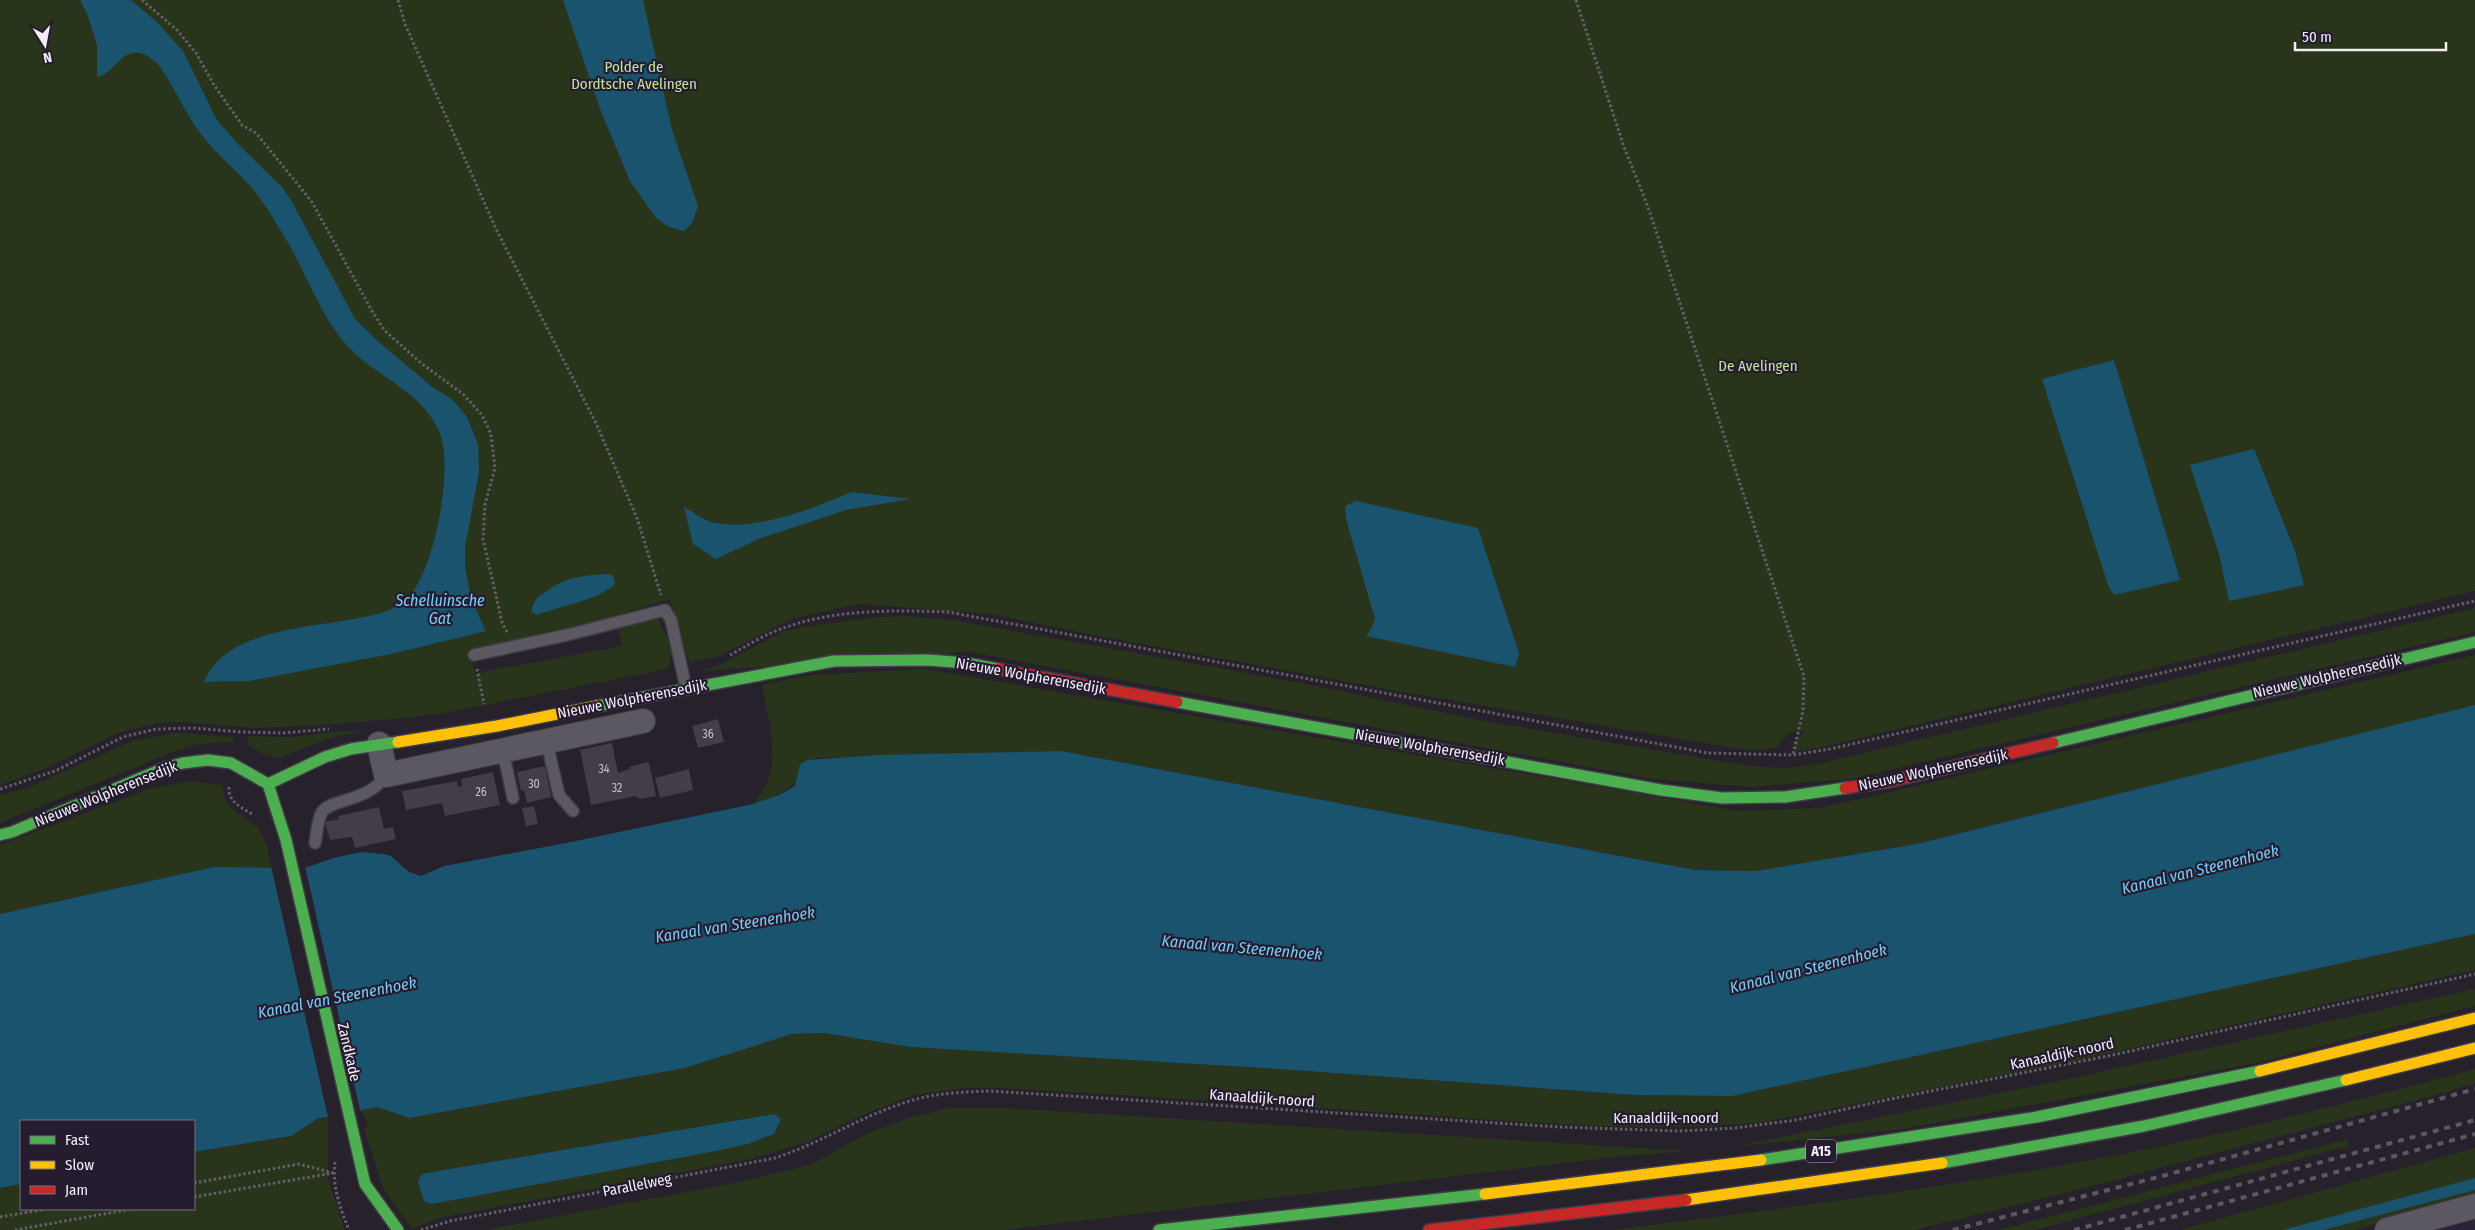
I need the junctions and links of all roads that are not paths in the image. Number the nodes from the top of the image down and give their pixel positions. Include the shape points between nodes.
1 (2475, 642) edge
2 (474, 655) road end
3 (686, 688) junction
4 (541, 717) junction
5 (643, 722) dead end
6 (498, 726) junction
7 (547, 742) junction
8 (378, 744) junction
9 (503, 751) junction
10 (386, 775) junction
11 (268, 784) junction
12 (513, 798) dead end
13 (573, 811) dead end
14 (0, 835) edge
15 (315, 843) dead end
16 (2475, 1018) edge
17 (2475, 1048) edge
18 (2475, 1206) edge
19 (398, 1230) edge
20 (1159, 1230) edge
21 (1429, 1230) edge
22 (2387, 1230) edge

1 - 3 main road, Nieuwe Wolpherensedijk via 1888,782 1785,797 1722,798 1661,790 966,663 857,658
2 - 3 lane via 665,610 671,620
3 - 4 main road, Nieuwe Wolpherensedijk
4 - 6 main road, Nieuwe Wolpherensedijk
4 - 7 lane
5 - 7 street, Nieuwe Wolpherensedijk
6 - 8 main road, Nieuwe Wolpherensedijk
6 - 9 lane
7 - 9 street, Nieuwe Wolpherensedijk
7 - 13 lane via 559,795
8 - 10 street
8 - 11 main road, Nieuwe Wolpherensedijk via 351,748 325,757
9 - 10 street, Nieuwe Wolpherensedijk
9 - 12 lane
10 - 15 lane via 366,794 326,808
11 - 14 main road, Nieuwe Wolpherensedijk via 235,764 213,758 189,762 166,767
11 - 19 main road, Zandkade via 286,840 365,1184
16 - 20 main road, A15 via 2259,1071 1937,1134 1763,1160
17 - 21 main road, A15 via 2236,1106 1952,1162 1766,1189
18 - 22 street

